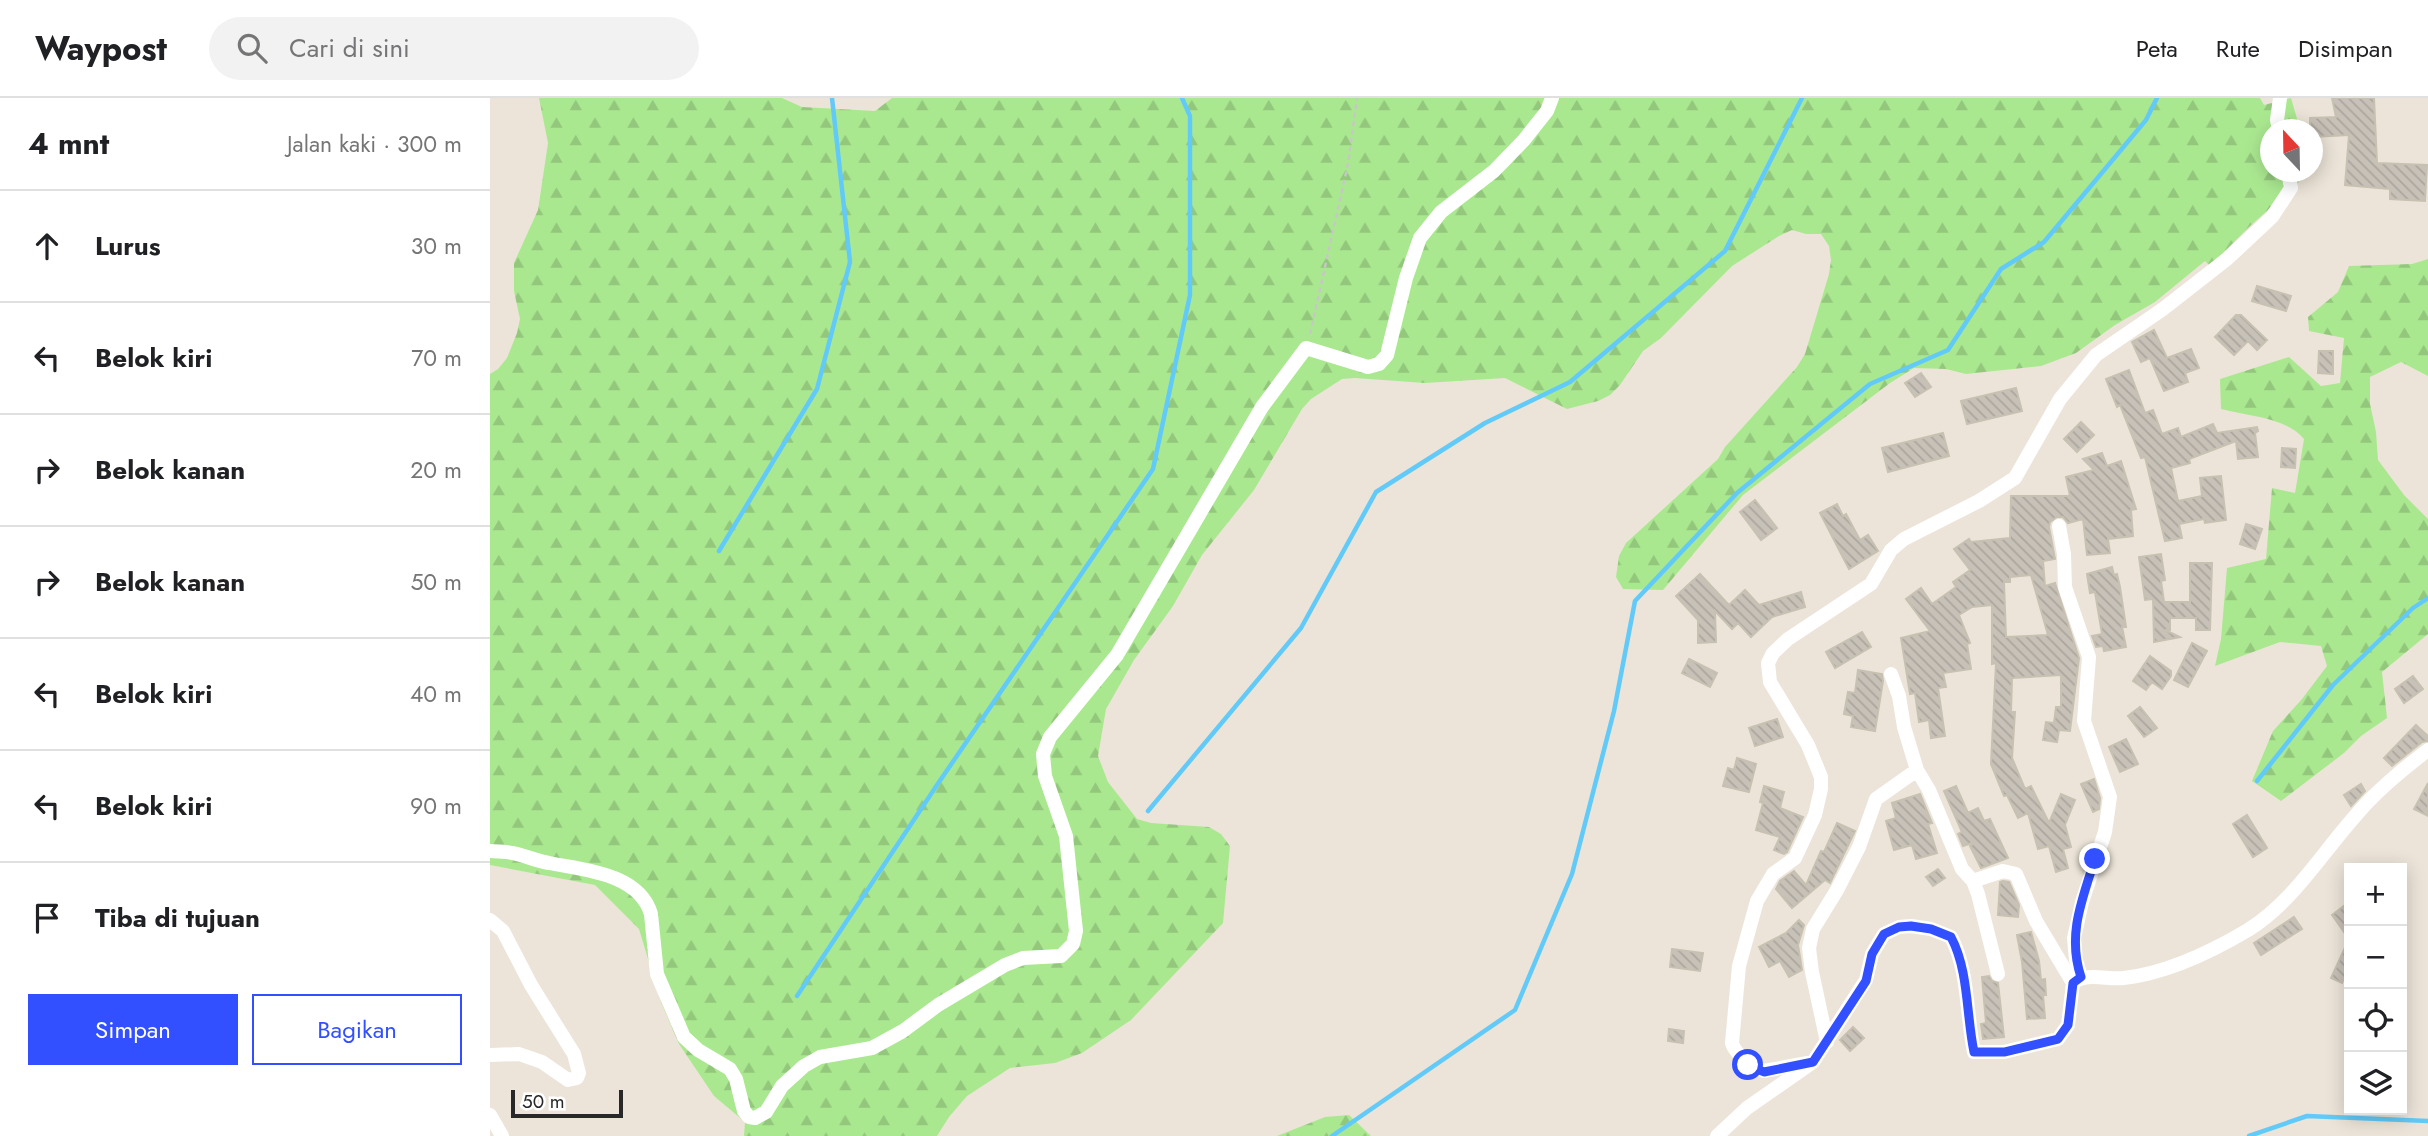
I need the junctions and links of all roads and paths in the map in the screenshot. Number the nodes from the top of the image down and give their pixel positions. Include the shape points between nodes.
1 (1357, 98) edge
2 (1552, 98) edge
3 (2280, 98) edge
4 (2277, 119) edge
5 (2290, 182) edge
6 (1306, 348) junction
7 (2059, 526) dead end
8 (1891, 674) dead end
9 (2428, 750) edge
10 (1917, 770) junction
11 (490, 851) edge
12 (1973, 881) junction
13 (490, 920) edge
14 (1998, 974) dead end
15 (2077, 980) junction
16 (1827, 1042) junction
17 (490, 1055) edge
18 (1813, 1062) junction
19 (490, 1115) edge
20 (502, 1136) edge
21 (1717, 1136) edge

1 - 6 path via 1348,164
2 - 6 street via 1524,140 1494,171 1441,212 1420,238 1387,355 1379,364 1368,367
3 - 4 street
5 - 18 street via 2291,188 2272,217 2217,268 2096,355 2060,399 2015,478 1905,539 1891,550 1871,584 1773,653 1770,682 1808,745 1821,776 1821,789 1815,815 1795,858 1773,874 1757,901 1739,966 1732,1043 1748,1065 1764,1072
6 - 11 street via 1262,407 1117,655 1050,737 1043,754 1045,776 1066,836 1076,931 1073,944 1060,956 1023,958 1005,965 872,1048 820,1057 790,1077 766,1112 749,1117 730,1069 684,1037 657,974 650,914 640,895 625,883 583,868
7 - 15 street via 2065,587 2089,657 2084,721 2110,797 2105,832 2074,938
8 - 10 street
9 - 15 street via 2359,812 2274,912 2247,930 2198,956 2138,976
10 - 12 street via 1962,869
10 - 16 street via 1876,799 1859,847 1813,929 1809,948
12 - 14 street
12 - 15 street via 2003,871 2016,874 2036,921
13 - 17 street via 502,931 574,1054 579,1073 568,1080 542,1062 519,1054
15 - 16 street via 2068,1025 2058,1039 2004,1052 1974,1052 1959,953 1951,937 1931,929 1899,927 1884,934 1872,954 1866,981
16 - 18 street
18 - 21 street via 1747,1108
19 - 20 street

